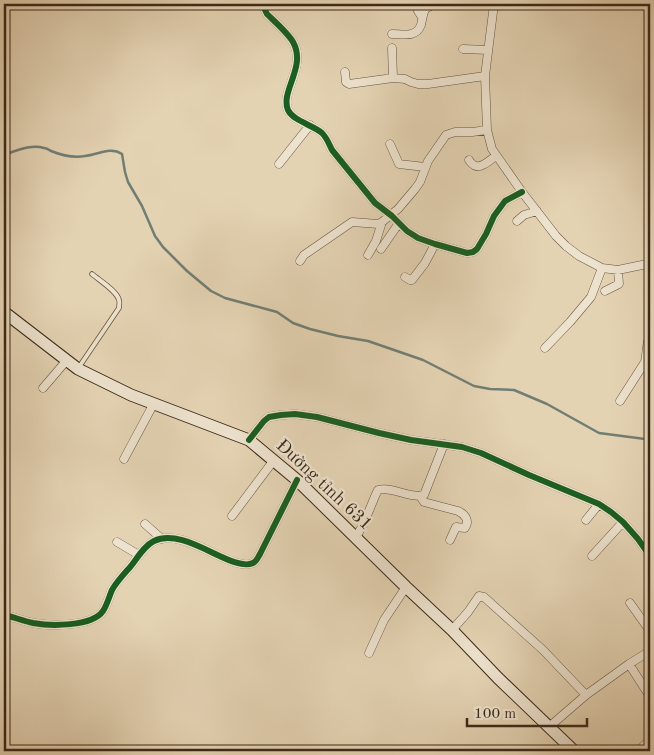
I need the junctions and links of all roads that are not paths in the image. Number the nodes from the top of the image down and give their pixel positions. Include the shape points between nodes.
1 (264, 4) edge
2 (416, 4) edge
3 (434, 4) edge
4 (494, 4) edge
5 (422, 18) junction
6 (392, 34) dead end
7 (392, 48) dead end
8 (463, 49) dead end
9 (488, 50) junction
10 (345, 72) dead end
11 (485, 76) junction
12 (393, 78) junction
13 (310, 125) junction
14 (487, 130) junction
15 (390, 144) dead end
16 (496, 156) junction
17 (469, 160) dead end
18 (279, 164) dead end
19 (425, 167) junction
20 (522, 192) junction
21 (537, 211) junction
22 (390, 215) junction
23 (517, 221) dead end
24 (382, 222) junction
25 (398, 224) junction
26 (435, 244) junction
27 (381, 249) dead end
28 (368, 254) dead end
29 (300, 261) dead end
30 (650, 266) edge
31 (602, 268) junction
32 (618, 270) junction
33 (92, 274) dead end
34 (405, 277) dead end
35 (605, 291) dead end
36 (4, 312) edge
37 (650, 335) edge
38 (545, 348) dead end
39 (67, 360) junction
40 (78, 369) junction
41 (43, 388) dead end
42 (620, 401) dead end
43 (154, 404) junction
44 (249, 440) junction
45 (444, 444) junction
46 (124, 459) dead end
47 (274, 460) junction
48 (297, 480) junction
49 (421, 496) junction
50 (599, 504) junction
51 (232, 516) dead end
52 (586, 520) dead end
53 (623, 522) junction
54 (145, 524) dead end
55 (356, 537) junction
56 (162, 539) junction
57 (450, 540) dead end
58 (117, 542) dead end
59 (139, 555) junction
60 (592, 556) dead end
61 (650, 556) edge
62 (406, 588) junction
63 (630, 603) dead end
64 (4, 615) edge
65 (452, 630) junction
66 (650, 631) edge
67 (650, 651) edge
68 (369, 653) dead end
69 (629, 664) junction
70 (647, 692) dead end
71 (586, 694) junction
72 (548, 727) junction
73 (650, 740) edge
74 (574, 751) edge
75 (638, 751) edge

1 - 13 street via 267,14 294,42 297,62 288,93 288,110 292,116
2 - 5 street
3 - 5 street via 425,9
4 - 9 street
5 - 6 street via 417,32
7 - 12 street
8 - 9 street
9 - 11 street
10 - 12 street via 348,84
11 - 12 street via 418,84
11 - 14 street
13 - 18 street
13 - 22 street via 324,134 332,150 374,204
14 - 16 street
14 - 19 street via 446,135
15 - 19 street via 399,164
16 - 17 street via 477,167
16 - 20 street
19 - 22 street via 415,189
20 - 21 street
20 - 26 street via 498,209 483,241 473,252
21 - 23 street via 524,214
21 - 31 street via 566,246
22 - 24 street
22 - 25 street
24 - 28 street via 376,242
24 - 29 street via 352,222 304,254
25 - 26 street via 418,238
25 - 27 street
26 - 34 street via 412,280
30 - 32 street
31 - 32 street
31 - 38 street via 591,297
32 - 35 street via 619,284
33 - 40 lane via 116,294 119,304
36 - 39 main road, Đường tỉnh 631
37 - 42 street via 645,362
39 - 40 main road, Đường tỉnh 631
39 - 41 street
40 - 43 main road, Đường tỉnh 631
43 - 44 main road, Đường tỉnh 631
43 - 46 street
44 - 45 street via 269,418 295,414 379,434
44 - 47 main road, Đường tỉnh 631
45 - 49 street via 426,492
45 - 50 street via 481,453
47 - 48 main road, Đường tỉnh 631
47 - 51 street
48 - 55 main road, Đường tỉnh 631
48 - 56 street via 260,554 251,564 234,561 185,541
49 - 55 street via 378,490
49 - 57 street via 424,502 460,512 468,520 465,528 456,527
50 - 52 street
50 - 53 street
53 - 60 street
53 - 61 street
54 - 56 street
55 - 62 main road, Đường tỉnh 631
56 - 59 street via 154,541
58 - 59 street
59 - 64 street via 119,580 102,613 93,619 72,624 42,624
62 - 65 main road, Đường tỉnh 631
62 - 68 street via 384,620
63 - 66 street
65 - 71 street via 479,596 484,597
65 - 72 main road, Đường tỉnh 631
67 - 69 street
69 - 70 street
69 - 71 street
71 - 72 street
72 - 74 main road, Đường tỉnh 631
73 - 75 street

